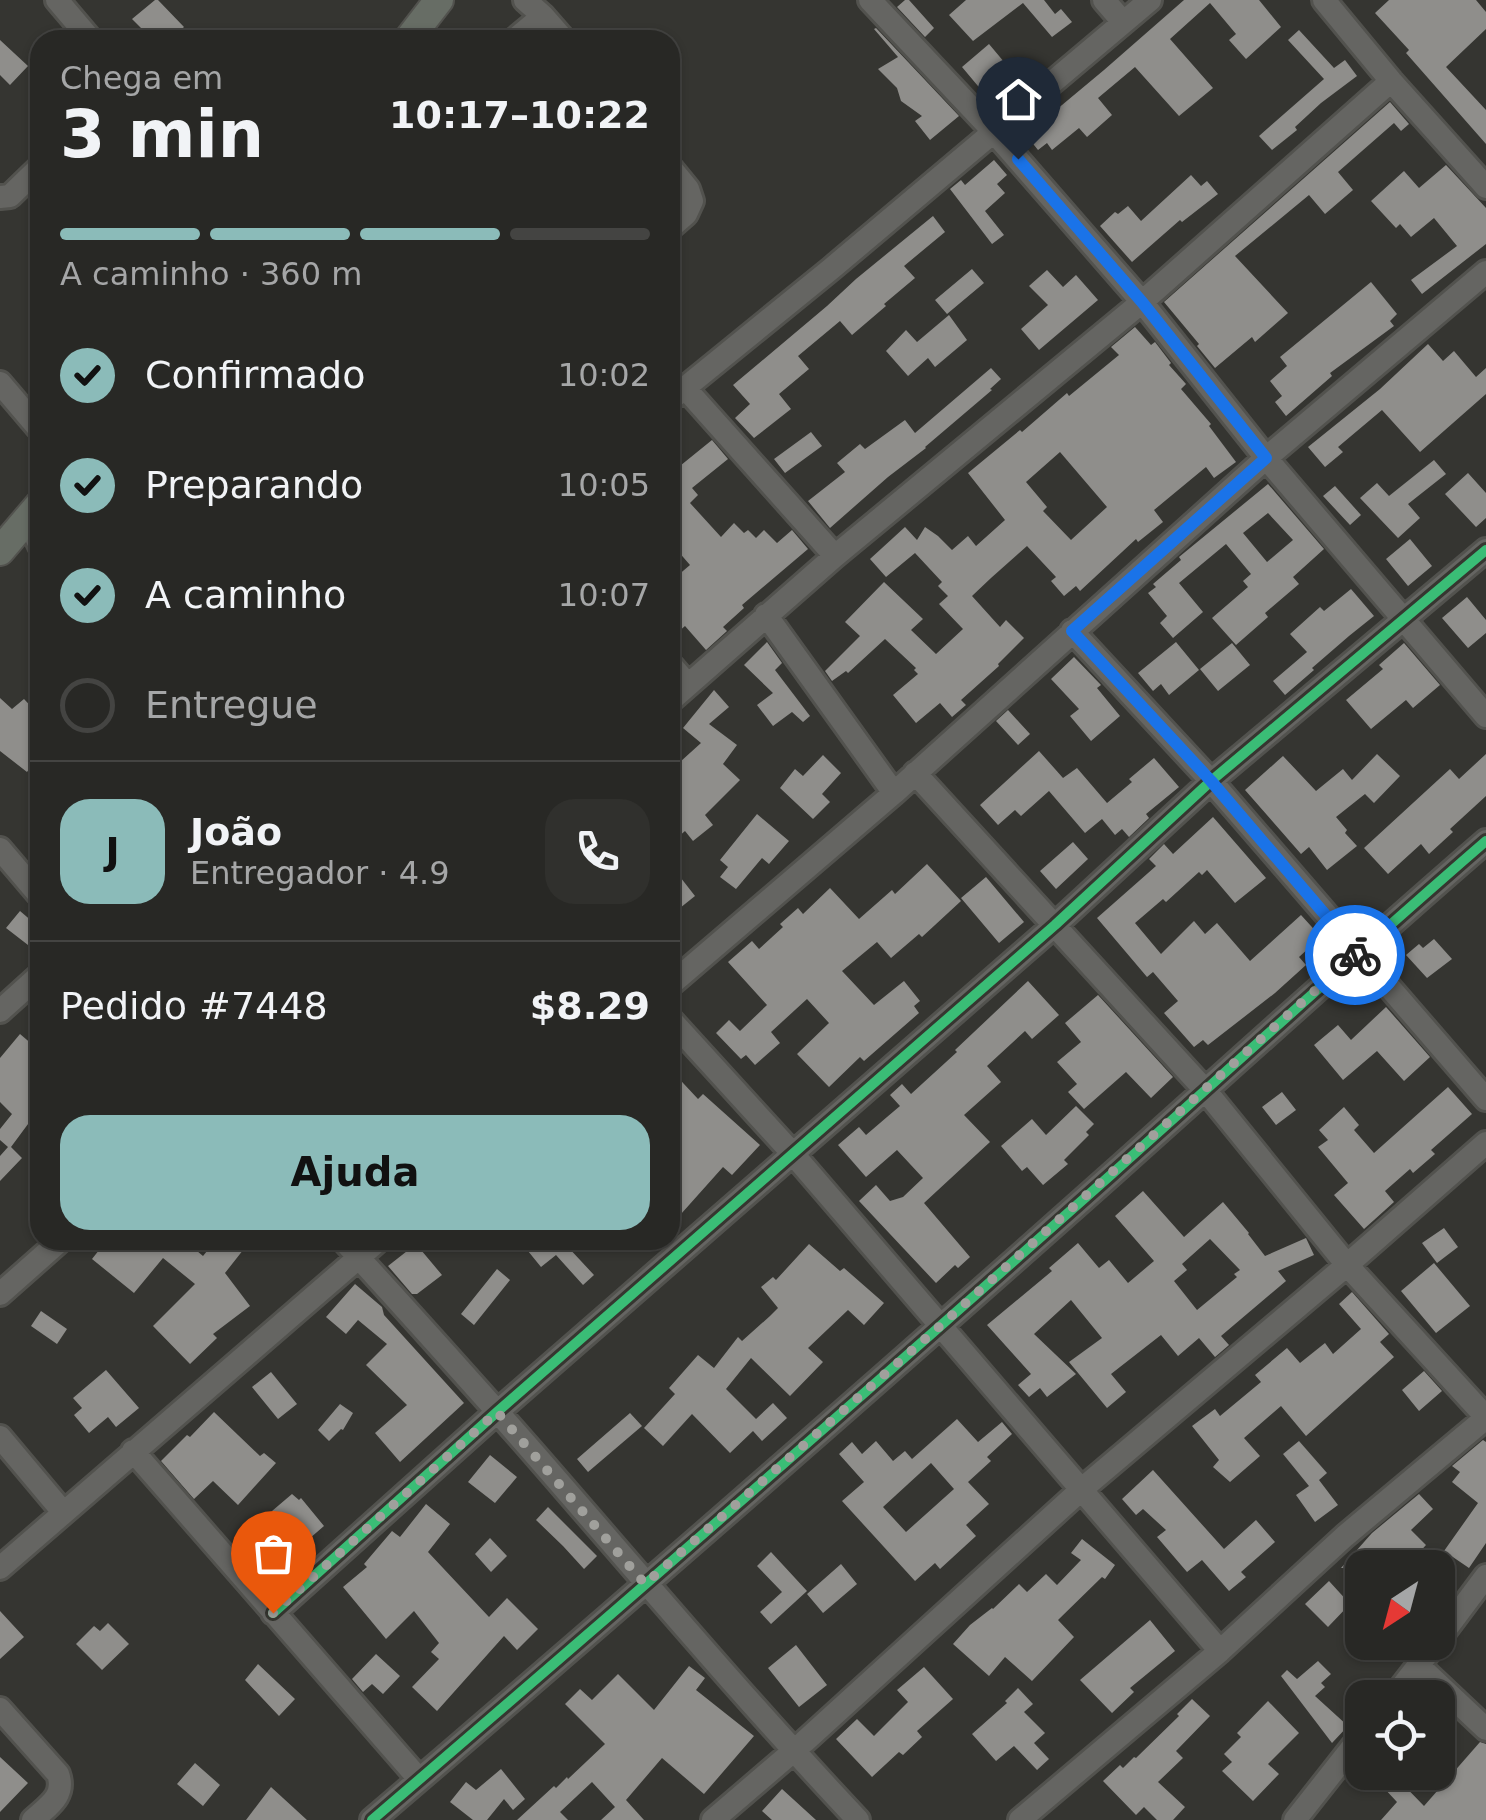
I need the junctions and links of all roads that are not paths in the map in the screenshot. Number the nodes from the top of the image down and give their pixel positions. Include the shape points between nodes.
1 (439, 0) edge
2 (525, 0) edge
3 (870, 0) edge
4 (1104, 0) edge
5 (1150, 0) edge
6 (1324, 0) edge
7 (69, 5) edge
8 (543, 16) junction
9 (1123, 22) junction
10 (85, 30) edge
11 (416, 30) edge
12 (526, 30) edge
13 (555, 30) edge
14 (1391, 81) junction
15 (993, 131) junction
16 (30, 177) edge
17 (680, 179) edge
18 (1486, 187) edge
19 (0, 197) edge
20 (680, 219) edge
21 (1486, 272) edge
22 (1142, 302) junction
23 (0, 383) edge
24 (680, 392) edge
25 (680, 396) edge
26 (30, 418) edge
27 (1266, 458) junction
28 (30, 517) edge
29 (1486, 550) edge
30 (0, 552) edge
31 (835, 556) junction
32 (766, 615) junction
33 (1403, 618) junction
34 (1072, 631) junction
35 (680, 676) edge
36 (688, 685) junction
37 (680, 692) edge
38 (1486, 716) edge
39 (915, 773) junction
40 (1211, 781) junction
41 (894, 793) junction
42 (1486, 840) edge
43 (0, 849) edge
44 (30, 884) edge
45 (1054, 924) junction
46 (1357, 952) junction
47 (680, 976) edge
48 (30, 984) edge
49 (0, 1011) edge
50 (680, 1030) edge
51 (1205, 1090) junction
52 (1486, 1099) edge
53 (1486, 1143) edge
54 (793, 1154) junction
55 (50, 1250) edge
56 (350, 1250) edge
57 (352, 1250) edge
58 (1348, 1265) junction
59 (0, 1294) edge
60 (940, 1326) junction
61 (497, 1412) junction
62 (1486, 1418) edge
63 (0, 1437) edge
64 (133, 1451) junction
65 (1082, 1489) junction
66 (63, 1512) junction
67 (0, 1568) edge
68 (1486, 1576) edge
69 (645, 1584) junction
70 (273, 1613) junction
71 (1455, 1616) edge
72 (1220, 1650) junction
73 (1422, 1660) edge
74 (1418, 1665) junction
75 (1407, 1680) edge
76 (0, 1709) edge
77 (1486, 1729) edge
78 (793, 1751) junction
79 (1345, 1756) edge
80 (419, 1779) junction
81 (32, 1820) edge
82 (372, 1820) edge
83 (714, 1820) edge
84 (858, 1820) edge
85 (1020, 1820) edge
86 (1294, 1820) edge

1 - 11 main road
2 - 8 street
3 - 15 street
4 - 9 street
5 - 9 street
6 - 14 street
7 - 10 street
8 - 12 street
8 - 13 street
9 - 15 street
14 - 18 street
14 - 22 street
15 - 22 street
15 - 24 street
16 - 19 street
17 - 20 street via 692,202
21 - 27 street
22 - 27 street
22 - 31 street
23 - 26 street
25 - 31 street
27 - 33 street
27 - 34 street
28 - 30 main road
29 - 33 street
31 - 32 street
32 - 36 street
32 - 41 street
33 - 38 street
33 - 40 street
34 - 39 street
34 - 40 street
35 - 36 street
36 - 37 street
39 - 41 street
39 - 45 street
40 - 45 street
40 - 46 street
41 - 47 street
42 - 46 street
43 - 44 street
45 - 51 street
45 - 54 street
46 - 51 street
46 - 52 street
48 - 49 street
50 - 54 street
51 - 58 street
51 - 60 street
53 - 58 street
54 - 60 street
54 - 61 street
55 - 59 street
56 - 64 street
57 - 61 street
58 - 62 street
58 - 65 street
60 - 65 street
60 - 69 street
61 - 69 street
61 - 70 street
62 - 72 street
63 - 66 street
64 - 66 street
64 - 70 street
65 - 72 street
65 - 78 street
66 - 67 street
68 - 71 street
69 - 78 street
69 - 80 street
70 - 80 street
72 - 85 street
73 - 74 street
74 - 75 street
74 - 77 street
76 - 81 street via 61,1783
78 - 83 street
78 - 84 street
79 - 86 street
80 - 82 street

